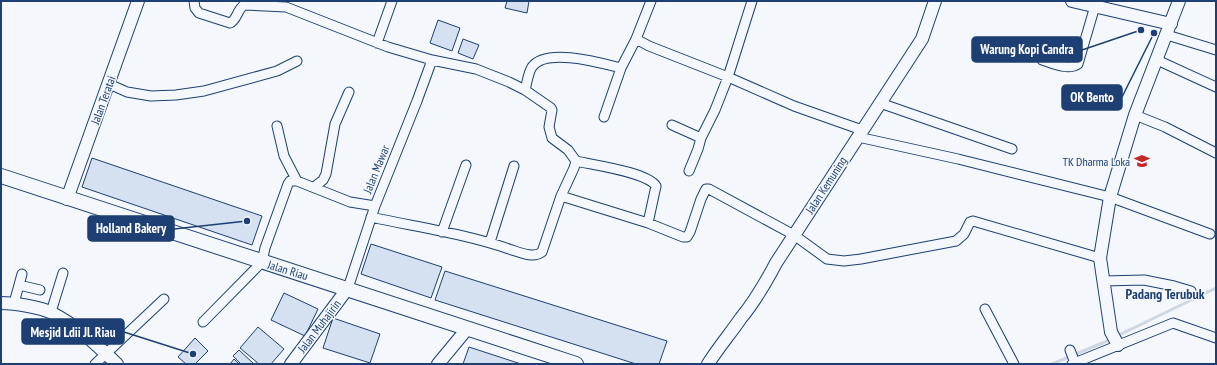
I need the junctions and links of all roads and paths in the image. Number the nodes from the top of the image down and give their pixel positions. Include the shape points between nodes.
1 (138, 1) edge
2 (194, 1) edge
3 (392, 1) edge
4 (651, 1) edge
5 (752, 1) edge
6 (935, 1) edge
7 (1072, 1) edge
8 (1179, 1) edge
9 (1095, 6) junction
10 (1169, 30) junction
11 (636, 39) junction
12 (378, 43) junction
13 (1216, 50) edge
14 (432, 60) junction
15 (1042, 60) dead end
16 (1157, 60) junction
17 (297, 61) dead end
18 (621, 68) junction
19 (728, 78) junction
20 (109, 84) junction
21 (1216, 87) edge
22 (525, 90) junction
23 (349, 92) dead end
24 (880, 103) junction
25 (1135, 115) junction
26 (604, 117) dead end
27 (672, 125) dead end
28 (277, 126) dead end
29 (860, 133) junction
30 (700, 138) junction
31 (1012, 149) dead end
32 (1216, 153) edge
33 (576, 161) junction
34 (466, 165) dead end
35 (514, 166) dead end
36 (689, 171) dead end
37 (1, 176) edge
38 (297, 181) junction
39 (314, 187) junction
40 (561, 196) junction
41 (1110, 197) junction
42 (67, 199) junction
43 (375, 206) junction
44 (371, 217) junction
45 (648, 223) junction
46 (442, 232) junction
47 (1210, 234) dead end
48 (794, 235) junction
49 (490, 242) junction
50 (1100, 258) junction
51 (262, 262) junction
52 (63, 273) dead end
53 (22, 274) dead end
54 (1103, 280) junction
55 (19, 285) junction
56 (348, 288) junction
57 (40, 290) dead end
58 (1191, 291) dead end
59 (164, 300) dead end
60 (1, 303) edge
61 (14, 304) junction
62 (985, 309) dead end
63 (51, 312) junction
64 (203, 322) dead end
65 (467, 329) junction
66 (1216, 338) edge
67 (1115, 339) junction
68 (106, 354) junction
69 (1073, 359) edge
70 (95, 364) edge
71 (117, 364) edge
72 (291, 364) edge
73 (438, 364) edge
74 (576, 364) edge
75 (708, 364) edge
76 (1014, 364) edge

1 - 20 street, Jalan Teratai
2 - 12 street via 199,13 230,23 244,6 286,7
3 - 12 street
4 - 11 street
5 - 19 street
6 - 24 street, Jalan Kemuning via 922,39
7 - 9 street
8 - 10 street
9 - 10 street
9 - 15 street via 1078,64 1074,67 1065,67
10 - 13 street
10 - 16 street
11 - 18 street
11 - 19 street
12 - 14 street
14 - 22 street via 476,69
14 - 43 street, Jalan Mawar
16 - 21 street
16 - 25 street
17 - 20 street via 277,71 204,91 176,95 151,96 127,92
18 - 22 street via 590,60 554,57 542,59 532,68
18 - 26 street
19 - 29 street
19 - 30 street
20 - 42 street, Jalan Teratai
22 - 33 street via 551,108 549,127 552,138 568,150
23 - 39 street via 335,124 326,174
24 - 29 street, Jalan Kemuning
24 - 31 street
25 - 32 street
25 - 41 street
27 - 30 street
28 - 38 street via 284,156
29 - 41 street
29 - 48 street, Jalan Kemuning
30 - 36 street
33 - 40 street
33 - 45 street via 640,176 653,182 656,186
34 - 46 street
35 - 49 street
37 - 42 main road, Jalan Riau
38 - 39 street
38 - 51 street via 290,181 288,184
39 - 43 street via 350,202
40 - 45 street
40 - 49 street via 540,254 530,254
41 - 47 street
41 - 50 street
42 - 51 main road, Jalan Riau
43 - 44 street, Jalan Mawar
44 - 46 street
44 - 56 street, Jalan Mawar
45 - 48 street via 687,237 701,199 706,189 709,189
46 - 49 street
48 - 50 street via 828,259 844,261 956,241 973,221
48 - 75 street, Jalan Kemuning via 759,293
50 - 54 street
51 - 56 main road, Jalan Riau
51 - 64 street
52 - 63 street
53 - 55 street
54 - 58 street via 1144,280
54 - 67 street
55 - 57 street
55 - 61 street
56 - 65 main road, Jalan Riau
56 - 72 street, Jalan Muhajirin
59 - 68 street
60 - 61 street
61 - 63 street
62 - 76 street
63 - 68 street via 79,330
65 - 73 street
65 - 74 main road, Jalan Riau
66 - 67 street via 1173,324
67 - 69 street
68 - 70 street
68 - 71 street

